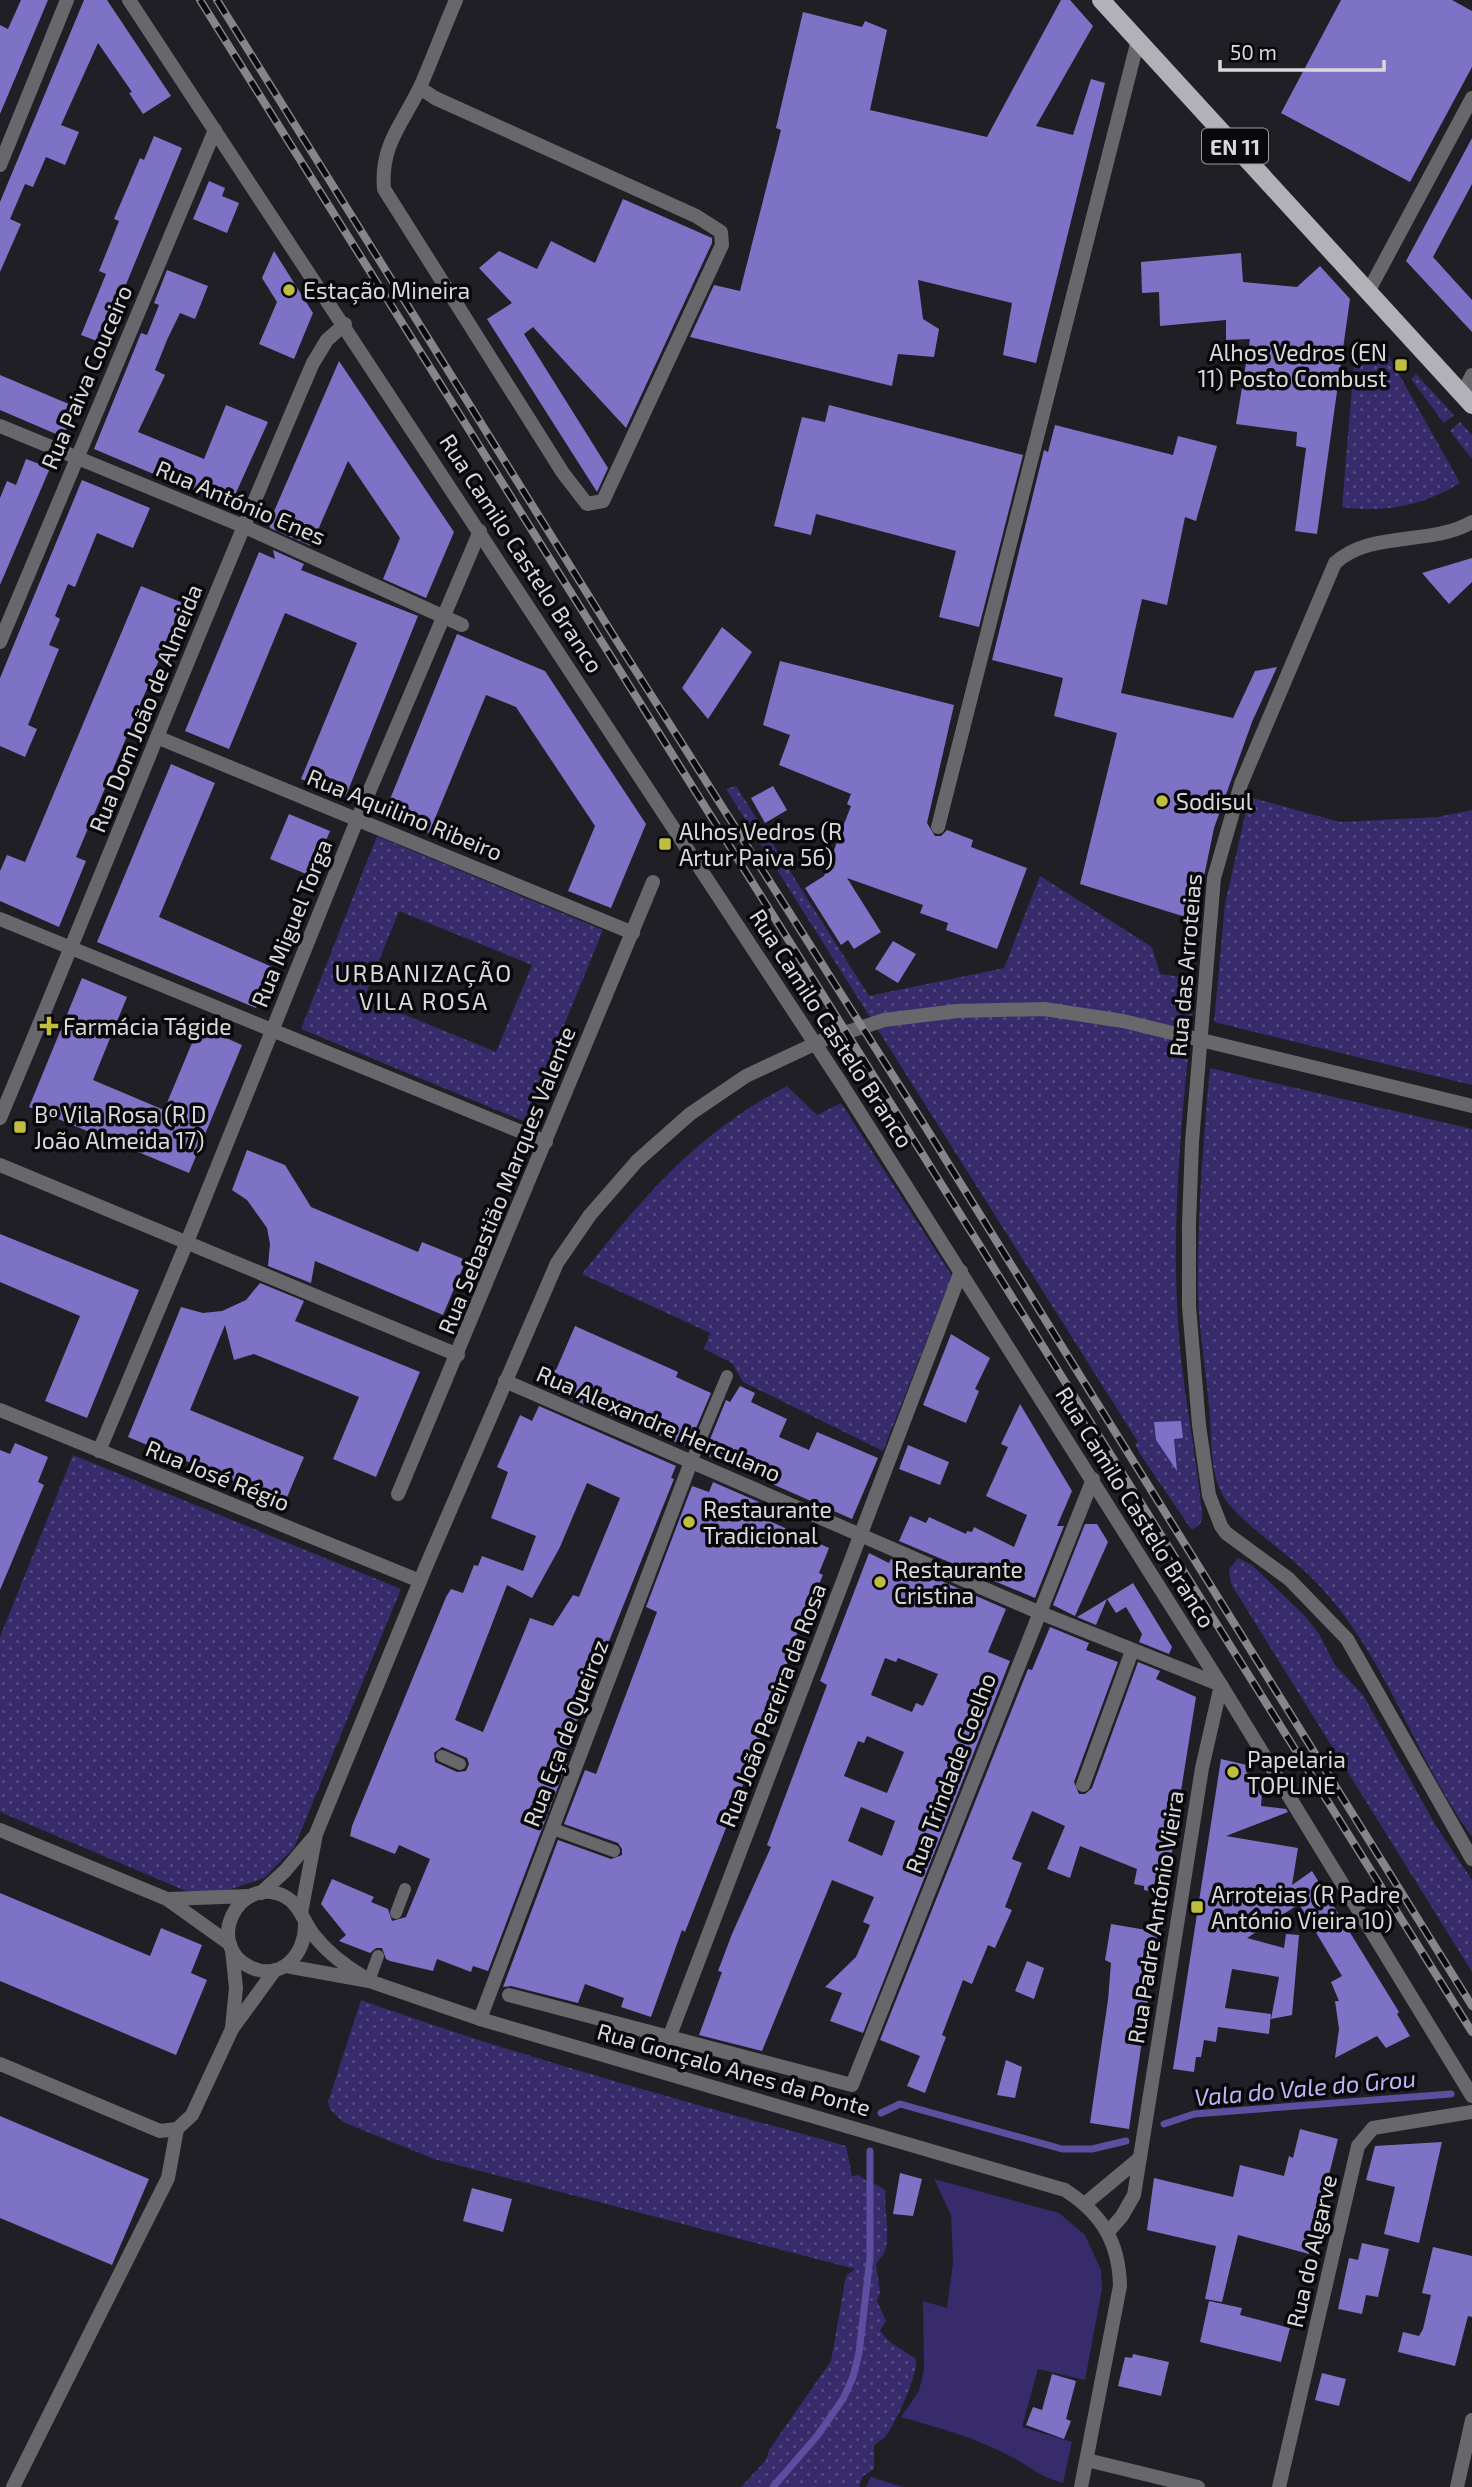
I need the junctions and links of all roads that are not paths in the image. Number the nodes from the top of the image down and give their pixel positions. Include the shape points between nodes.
1 (67, 0) edge
2 (129, 0) edge
3 (456, 0) edge
4 (1101, 0) edge
5 (1138, 40) junction
6 (420, 88) junction
7 (1472, 98) edge
8 (215, 130) junction
9 (0, 165) edge
10 (1368, 292) junction
11 (345, 324) junction
12 (1472, 375) edge
13 (1469, 398) edge
14 (0, 426) edge
15 (77, 458) junction
16 (1472, 522) edge
17 (243, 526) junction
18 (481, 531) junction
19 (443, 615) junction
20 (462, 625) dead end
21 (0, 642) edge
22 (159, 738) junction
23 (357, 820) junction
24 (938, 827) dead end
25 (653, 881) dead end
26 (0, 919) edge
27 (633, 933) junction
28 (71, 950) junction
29 (272, 1030) junction
30 (1472, 1106) edge
31 (0, 1118) edge
32 (546, 1142) junction
33 (0, 1165) edge
34 (187, 1242) junction
35 (961, 1271) junction
36 (458, 1355) junction
37 (727, 1376) dead end
38 (505, 1381) junction
39 (0, 1410) edge
40 (99, 1451) junction
41 (691, 1462) junction
42 (1093, 1479) junction
43 (398, 1494) dead end
44 (861, 1536) junction
45 (420, 1581) junction
46 (1038, 1612) junction
47 (1132, 1651) junction
48 (1221, 1685) junction
49 (442, 1756) dead end
50 (460, 1764) dead end
51 (1083, 1785) dead end
52 (553, 1829) junction
53 (0, 1830) edge
54 (316, 1834) junction
55 (614, 1851) dead end
56 (1472, 1859) edge
57 (405, 1889) dead end
58 (255, 1894) junction
59 (167, 1899) junction
60 (396, 1913) dead end
61 (303, 1918) junction
62 (231, 1947) junction
63 (378, 1956) dead end
64 (281, 1968) junction
65 (369, 1981) junction
66 (509, 1995) dead end
67 (480, 2019) junction
68 (232, 2029) junction
69 (669, 2038) junction
70 (0, 2064) edge
71 (1472, 2096) edge
72 (1472, 2112) edge
73 (177, 2129) junction
74 (1140, 2158) junction
75 (1086, 2203) junction
76 (1109, 2231) junction
77 (1472, 2420) edge
78 (1087, 2460) junction
79 (13, 2487) edge
80 (1081, 2487) edge
81 (1198, 2487) edge
82 (1279, 2487) edge
83 (1457, 2487) edge

1 - 9 street
2 - 8 street, Rua Camilo Castelo Branco
3 - 6 street
4 - 5 main road, EN 11
5 - 10 main road, EN 11
5 - 24 street
6 - 6 street via 696,216 721,232 722,245 603,501 587,504 563,473 384,188 382,164
7 - 10 street
8 - 11 street, Rua Camilo Castelo Branco
8 - 15 street, Rua Paiva Couceiro
10 - 13 main road, EN 11
11 - 17 street, Rua Dom João de Almeida via 320,349
11 - 18 street, Rua Camilo Castelo Branco
12 - 13 street
14 - 15 street, Rua António Enes
15 - 17 street, Rua António Enes
15 - 21 street, Rua Paiva Couceiro
16 - 56 street, Rua das Arroteias via 1454,531 1366,547 1335,563 1241,784 1214,878 1192,1142 1188,1274 1204,1468 1212,1508 1226,1534 1289,1579 1347,1640
17 - 19 street, Rua António Enes
17 - 22 street, Rua Dom João de Almeida
18 - 19 street, Rua Miguel Torga
18 - 35 street, Rua Camilo Castelo Branco
19 - 20 street, Rua António Enes
19 - 23 street, Rua Miguel Torga
22 - 23 street, Rua Aquilino Ribeiro
22 - 28 street, Rua Dom João de Almeida
23 - 27 street, Rua Aquilino Ribeiro
23 - 29 street, Rua Miguel Torga
25 - 27 street, Rua Sebastião Marques Valente
26 - 28 street
27 - 32 street, Rua Sebastião Marques Valente
28 - 29 street
28 - 31 street, Rua Dom João de Almeida
29 - 32 street
29 - 34 street, Rua Miguel Torga
30 - 38 street via 1122,1021 1044,1009 957,1011 884,1020 823,1040 746,1076 690,1114 637,1161 590,1215 557,1264
32 - 36 street, Rua Sebastião Marques Valente
33 - 34 street
34 - 36 street
34 - 40 street, Rua Miguel Torga
35 - 42 street, Rua Camilo Castelo Branco
35 - 44 street, Rua João Pereira da Rosa
36 - 43 street, Rua Sebastião Marques Valente
37 - 41 lane
38 - 41 street, Rua Alexandre Herculano
38 - 45 street
39 - 40 street, Rua José Régio
40 - 45 street, Rua José Régio
41 - 44 street, Rua Alexandre Herculano
41 - 52 street, Rua Eça de Queiroz
42 - 46 street, Rua Trindade Coelho
42 - 48 street, Rua Camilo Castelo Branco
44 - 46 street, Rua Alexandre Herculano
44 - 69 street, Rua João Pereira da Rosa
45 - 54 street
46 - 47 street, Rua Alexandre Herculano
46 - 69 street, Rua Trindade Coelho via 852,2085
47 - 48 street, Rua Alexandre Herculano
47 - 51 street
48 - 71 street, Rua Camilo Castelo Branco
48 - 74 street, Rua Padre António Vieira via 1202,1768
49 - 50 lane
52 - 55 lane
52 - 67 street, Rua Eça de Queiroz
53 - 59 street
54 - 58 street via 293,1863
54 - 61 street
57 - 60 lane
58 - 59 street
58 - 61 street via 284,1896
58 - 62 street via 232,1913 228,1924
59 - 62 street
61 - 64 street via 303,1948
61 - 65 street via 326,1948
62 - 64 street via 240,1961 252,1968
62 - 68 street via 236,1987
63 - 65 lane
64 - 65 street
64 - 68 street
65 - 67 street, Rua Gonçalo Anes da Ponte
66 - 69 street
67 - 75 street, Rua Gonçalo Anes da Ponte via 1011,2171 1065,2190
68 - 73 street via 192,2115
70 - 73 street via 160,2131
72 - 82 street, Rua do Algarve via 1373,2128 1358,2146
73 - 79 street via 169,2178
74 - 75 street
74 - 76 street, Rua Padre António Vieira via 1134,2194
75 - 76 street
76 - 78 street via 1120,2261 1120,2286
77 - 83 street
78 - 80 street
78 - 81 street

